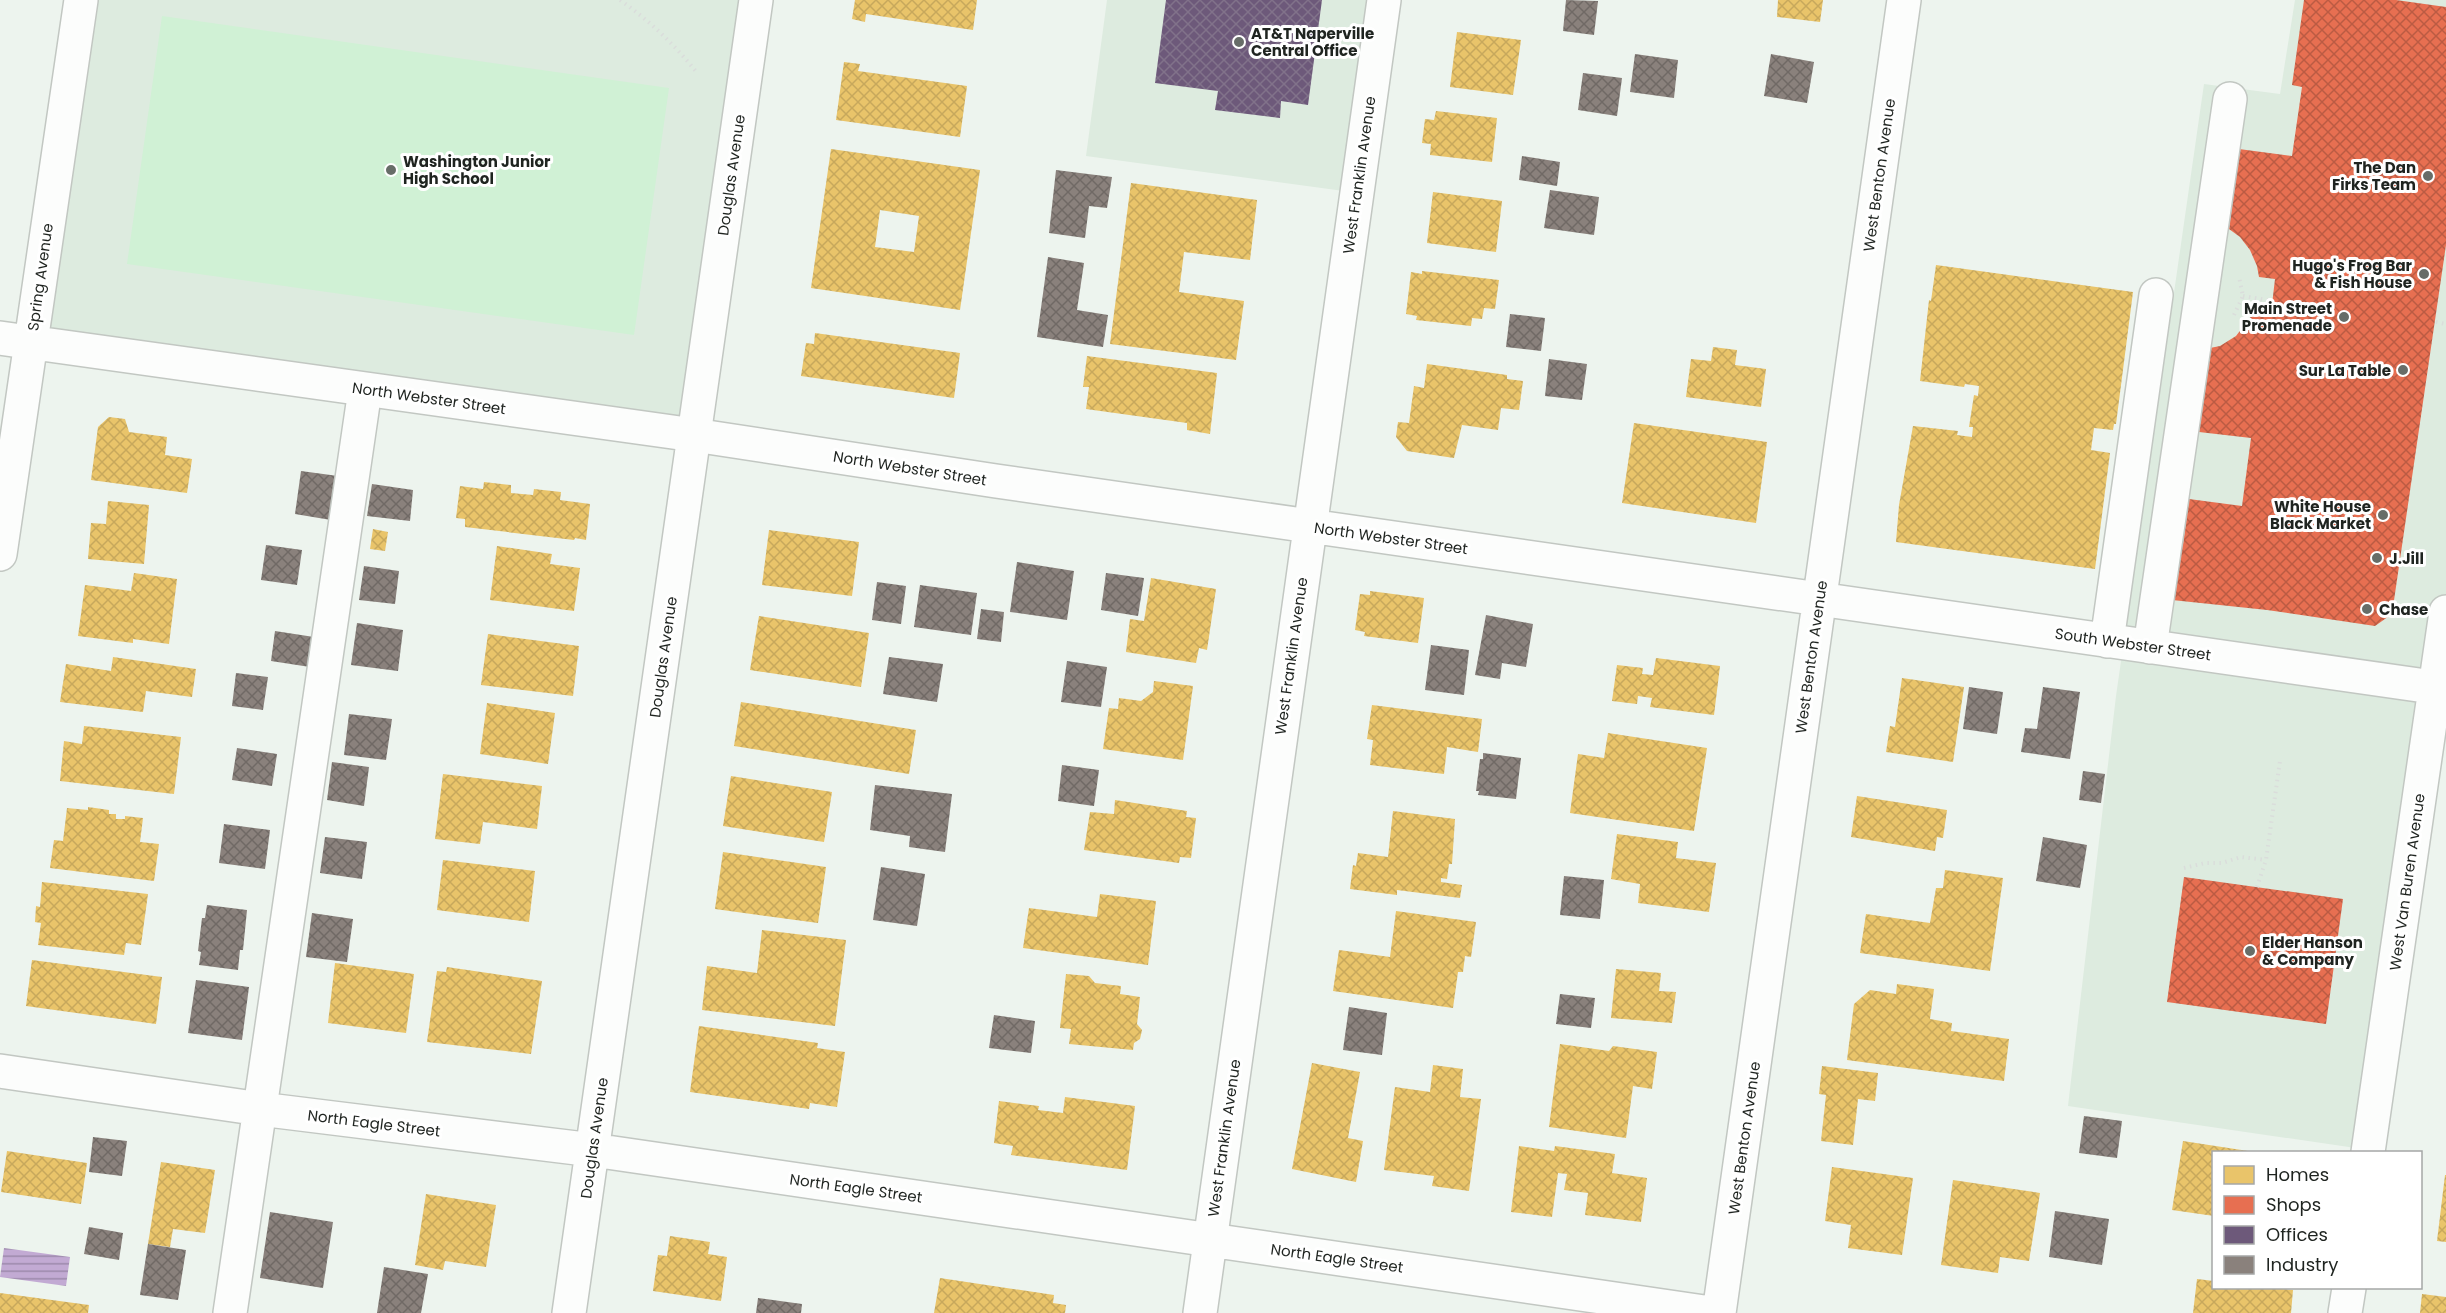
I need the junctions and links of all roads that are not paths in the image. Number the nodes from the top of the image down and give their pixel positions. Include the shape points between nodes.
1 (81, 0) edge
2 (756, 0) edge
3 (1384, 0) edge
4 (1904, 0) edge
5 (2230, 99) dead end
6 (2156, 295) dead end
7 (15, 340) edge
8 (366, 390) junction
9 (694, 435) junction
10 (1309, 526) junction
11 (0, 554) edge
12 (1820, 598) junction
13 (2446, 612) edge
14 (2107, 641) junction
15 (2150, 647) junction
16 (2441, 688) edge
17 (0, 1071) edge
18 (260, 1109) junction
19 (593, 1150) junction
20 (2368, 1151) edge
21 (1210, 1239) junction
22 (2349, 1289) edge
23 (230, 1313) edge
24 (569, 1313) edge
25 (1200, 1313) edge
26 (1711, 1313) edge
27 (1719, 1313) edge
28 (2345, 1313) edge

1 - 7 street, Spring Avenue
2 - 9 street, Douglas Avenue
3 - 10 street, West Franklin Avenue
4 - 12 street, West Benton Avenue
5 - 15 street
6 - 14 street
7 - 8 street, North Webster Street
7 - 11 street, Spring Avenue
8 - 9 street, North Webster Street
8 - 18 street
9 - 10 street, North Webster Street
9 - 19 street, Douglas Avenue
10 - 12 street, North Webster Street
10 - 21 street, West Franklin Avenue
12 - 14 street, South Webster Street
12 - 27 street, West Benton Avenue
13 - 16 street, West Van Buren Avenue
14 - 15 street, South Webster Street
15 - 16 street, South Webster Street
16 - 20 street, West Van Buren Avenue
17 - 18 street, North Eagle Street
18 - 19 street, North Eagle Street
18 - 23 street
19 - 21 street, North Eagle Street
19 - 24 street, Douglas Avenue
21 - 25 street, West Franklin Avenue
21 - 26 street, North Eagle Street
22 - 28 street

